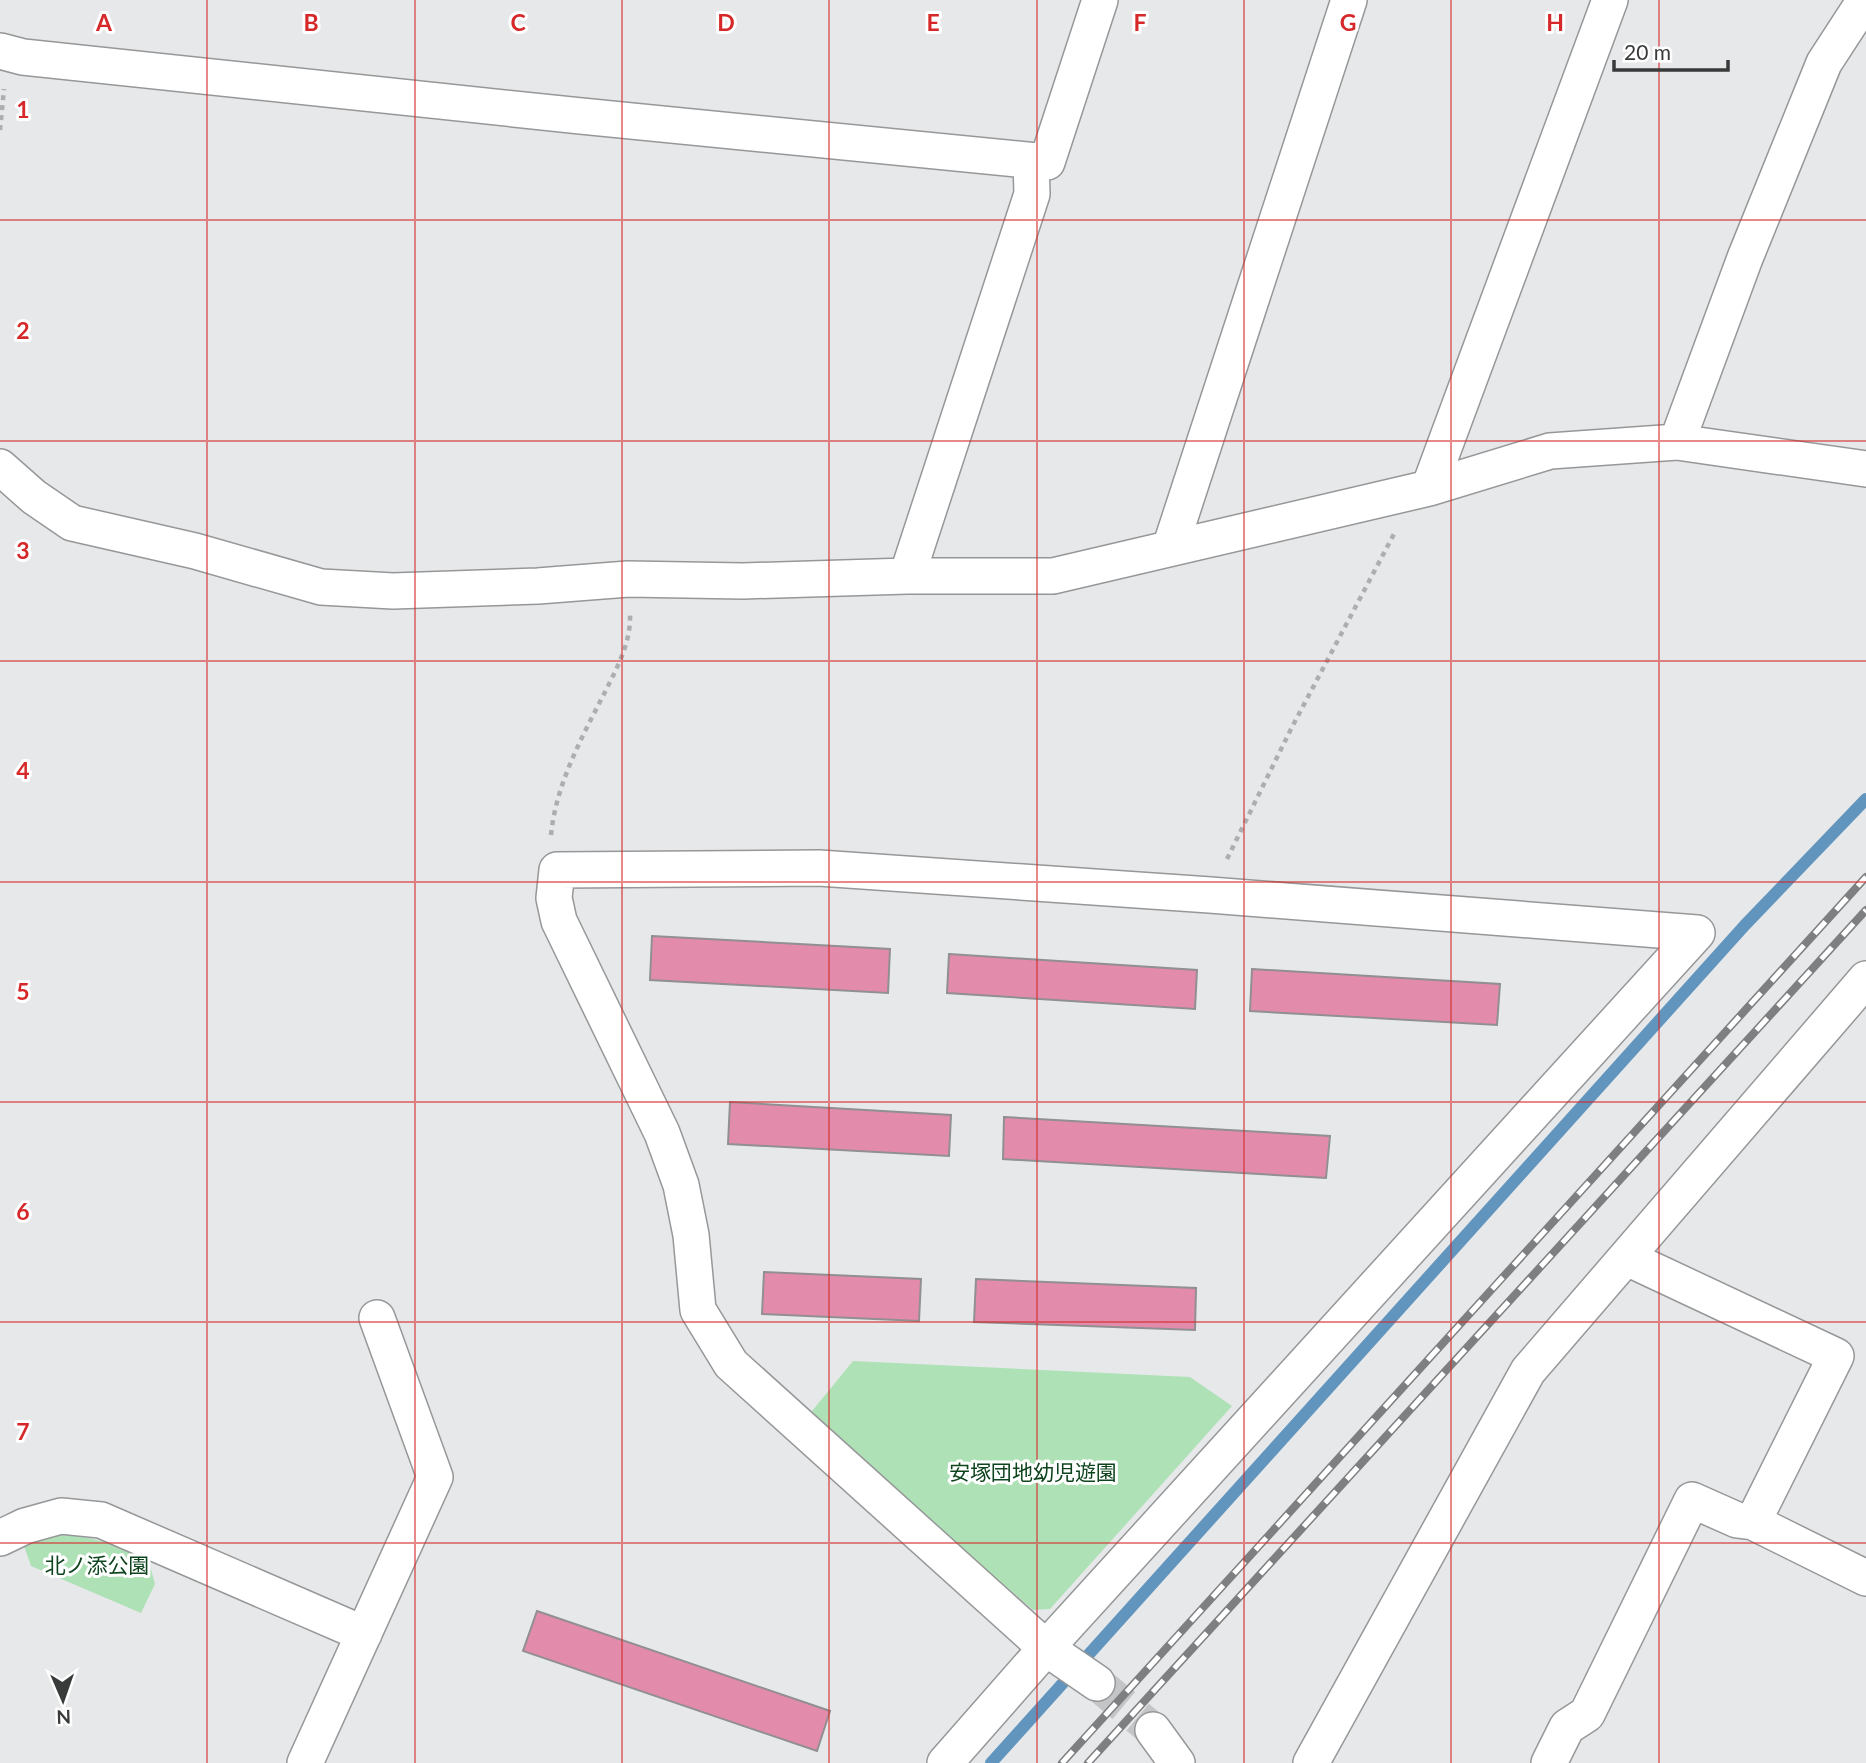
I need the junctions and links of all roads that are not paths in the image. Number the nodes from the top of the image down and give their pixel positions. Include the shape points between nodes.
1 (1100, 0) edge
2 (1349, 0) edge
3 (1610, 0) edge
4 (1865, 0) edge
5 (0, 51) edge
6 (1031, 161) junction
7 (1677, 442) junction
8 (0, 467) edge
9 (1866, 469) edge
10 (1423, 489) junction
11 (1170, 548) junction
12 (907, 576) junction
13 (1866, 979) edge
14 (1853, 1010) edge
15 (1627, 1258) junction
16 (377, 1318) dead end
17 (1753, 1522) junction
18 (0, 1538) edge
19 (1866, 1578) edge
20 (364, 1634) junction
21 (1074, 1667) junction
22 (1153, 1730) tunnel mouth
23 (305, 1763) edge
24 (945, 1763) edge
25 (1177, 1763) edge
26 (1311, 1763) edge
27 (1549, 1763) edge

1 - 6 street via 1047,162
2 - 11 street
3 - 10 street
4 - 7 street via 1824,63
5 - 6 street via 23,57
6 - 12 street via 1032,194
7 - 9 street
7 - 10 street via 1549,450
8 - 12 street via 72,523 195,551 321,587 406,591 628,579
10 - 11 street
11 - 12 street via 1053,576
13 - 14 street
14 - 15 street
15 - 17 street via 1836,1356
15 - 26 street via 1528,1371
16 - 20 street via 435,1477
17 - 19 street
17 - 27 street via 1737,1520 1692,1500 1587,1714 1567,1727
18 - 20 street via 61,1517 101,1520
20 - 23 street
21 - 21 street via 731,1364 698,1310 681,1185 662,1133 559,921 554,898 557,870 819,867 1697,933
21 - 24 street
22 - 25 street

